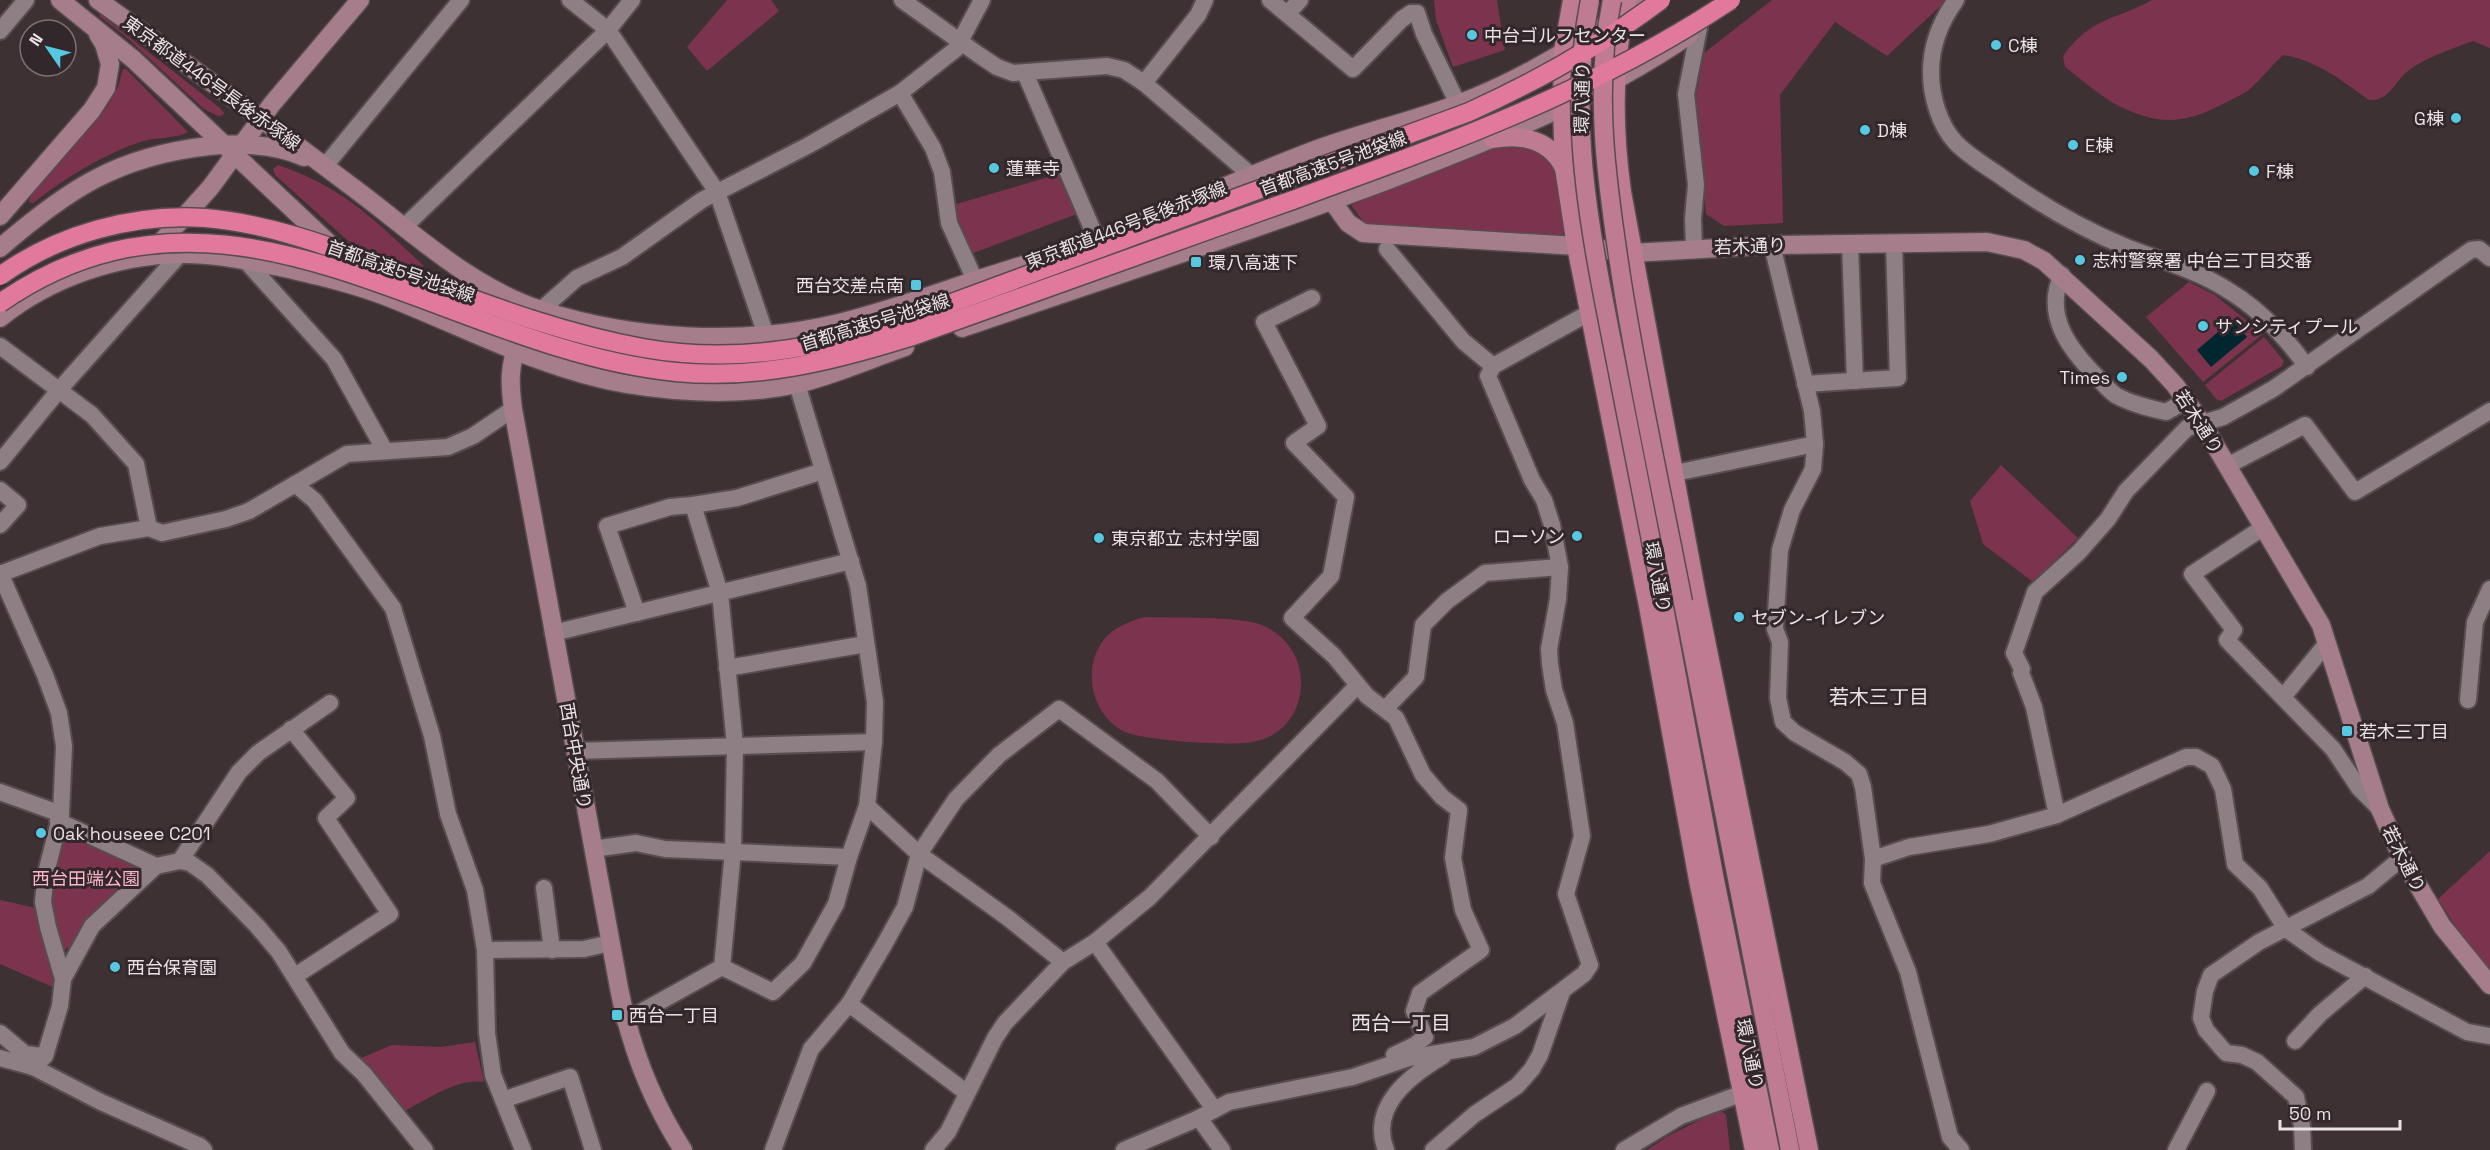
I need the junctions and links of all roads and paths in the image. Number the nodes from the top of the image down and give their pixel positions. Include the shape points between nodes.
1 (26, 0) edge
2 (60, 0) edge
3 (98, 0) edge
4 (360, 0) edge
5 (461, 0) edge
6 (570, 0) edge
7 (632, 0) edge
8 (902, 0) edge
9 (982, 0) edge
10 (1205, 0) edge
11 (1270, 0) edge
12 (1300, 0) edge
13 (1572, 0) edge
14 (1590, 0) edge
15 (1642, 0) edge
16 (1661, 0) edge
17 (1731, 0) edge
18 (1736, 0) edge
19 (1956, 0) edge
20 (1621, 4) edge
21 (1410, 7) edge
22 (1287, 14) junction
23 (86, 19) junction
24 (1699, 28) junction
25 (608, 30) junction
26 (0, 31) edge
27 (960, 41) junction
28 (1563, 51) junction
29 (1427, 63) dead end
30 (1025, 73) junction
31 (1614, 82) junction
32 (1144, 83) junction
33 (900, 93) junction
34 (1458, 104) junction
35 (1562, 108) junction
36 (261, 119) junction
37 (1493, 139) junction
38 (235, 148) junction
39 (325, 166) junction
40 (1564, 168) junction
41 (1252, 176) junction
42 (717, 192) junction
43 (1332, 201) junction
44 (0, 216) edge
45 (405, 226) junction
46 (1097, 240) junction
47 (1894, 243) junction
48 (1850, 244) junction
49 (1772, 245) junction
50 (1576, 246) junction
51 (0, 248) edge
52 (1387, 249) dead end
53 (1694, 249) junction
54 (1632, 253) junction
55 (180, 254) junction
56 (148, 257) junction
57 (2490, 258) edge
58 (245, 260) junction
59 (2062, 275) junction
60 (0, 276) edge
61 (975, 280) junction
62 (384, 296) junction
63 (1312, 298) dead end
64 (1642, 301) junction
65 (0, 303) edge
66 (541, 310) junction
67 (1589, 313) junction
68 (0, 318) edge
69 (766, 335) junction
70 (0, 346) edge
71 (515, 351) junction
72 (1493, 366) junction
73 (2307, 367) junction
74 (1855, 381) junction
75 (797, 384) junction
76 (1805, 384) junction
77 (59, 390) junction
78 (2187, 400) junction
79 (513, 409) junction
80 (2490, 411) edge
81 (2202, 423) junction
82 (1815, 444) junction
83 (385, 451) junction
84 (0, 462) edge
85 (2228, 466) junction
86 (823, 471) junction
87 (1675, 473) junction
88 (295, 484) junction
89 (0, 490) edge
90 (693, 505) junction
91 (0, 525) edge
92 (2264, 527) junction
93 (149, 528) junction
94 (850, 561) junction
95 (1560, 567) junction
96 (0, 574) edge
97 (2490, 589) edge
98 (720, 593) junction
99 (1690, 599) junction
100 (1655, 604) junction
101 (638, 613) junction
102 (553, 633) junction
103 (2327, 643) junction
104 (866, 644) junction
105 (727, 668) junction
106 (1357, 686) junction
107 (2283, 697) junction
108 (2468, 700) dead end
109 (330, 703) dead end
110 (1385, 709) junction
111 (291, 729) junction
112 (874, 742) junction
113 (735, 745) junction
114 (575, 751) junction
115 (1727, 786) junction
116 (1691, 790) junction
117 (0, 792) edge
118 (867, 806) junction
119 (2380, 809) junction
120 (2057, 815) junction
121 (59, 818) junction
122 (1210, 837) junction
123 (593, 849) junction
124 (733, 851) junction
125 (920, 854) junction
126 (849, 857) junction
127 (2402, 858) junction
128 (1873, 859) junction
129 (180, 861) junction
130 (156, 866) junction
131 (544, 888) dead end
132 (2286, 929) junction
133 (1095, 942) junction
134 (610, 943) junction
135 (484, 950) junction
136 (552, 950) junction
137 (1063, 962) junction
138 (722, 967) junction
139 (295, 976) junction
140 (2365, 976) junction
141 (63, 979) junction
142 (2490, 986) edge
143 (1563, 990) junction
144 (849, 1004) junction
145 (626, 1021) junction
146 (0, 1033) edge
147 (2490, 1036) edge
148 (2295, 1041) dead end
149 (1453, 1050) junction
150 (0, 1058) edge
151 (39, 1062) junction
152 (1374, 1070) junction
153 (2207, 1091) dead end
154 (967, 1093) junction
155 (1743, 1093) junction
156 (503, 1100) junction
157 (1214, 1109) junction
158 (1199, 1118) junction
159 (204, 1150) edge
160 (425, 1150) edge
161 (523, 1150) edge
162 (593, 1150) edge
163 (683, 1150) edge
164 (773, 1150) edge
165 (933, 1150) edge
166 (1124, 1150) edge
167 (1222, 1150) edge
168 (1386, 1150) edge
169 (1433, 1150) edge
170 (1624, 1150) edge
171 (1754, 1150) edge
172 (1770, 1150) edge
173 (1790, 1150) edge
174 (1809, 1150) edge
175 (1961, 1150) edge
176 (2176, 1150) edge
177 (2303, 1150) edge

1 - 26 street
2 - 23 main road, 東京都道446号長後赤塚線
3 - 36 main road, 東京都道446号長後赤塚線
4 - 36 main road
5 - 39 street
6 - 25 street
7 - 25 street
8 - 27 street
9 - 27 street
10 - 32 street via 1198,15
11 - 22 street
12 - 22 street
13 - 28 main road
14 - 100 main road, 環八通り, bridge via 1580,100 1586,198
15 - 20 main road, 東京都道446号長後赤塚線
16 - 60 highway, 首都高速5号池袋線, bridge via 1557,69 1469,112 903,321 820,345 712,355 613,343 538,322 317,243 205,218 151,219 106,227 46,250
17 - 65 highway, 首都高速5号池袋線, bridge via 1614,70 1431,150 910,337 784,370 712,375 609,360 532,339 310,262 212,242 153,243 93,255 56,269
18 - 24 main road, 東京都道446号長後赤塚線
19 - 73 street via 1936,37 1931,78 1939,114 1956,143 2051,210 2245,300 2281,334
20 - 28 main road, 東京都道446号長後赤塚線
20 - 31 main road
20 - 99 main road, 環八通り, bridge via 1604,57 1609,195 1628,320
21 - 22 street via 1353,69
21 - 29 street
21 - 34 street via 1417,14
23 - 38 main road, 東京都道446号長後赤塚線
23 - 44 main road via 108,54 106,88 92,110
24 - 31 main road, 東京都道446号長後赤塚線
24 - 53 street via 1686,94 1696,185
25 - 42 street
25 - 45 street
27 - 30 street via 997,67
27 - 33 street via 956,49
28 - 34 main road, 東京都道446号長後赤塚線
28 - 35 main road
30 - 32 street via 1107,66 1124,70
30 - 46 street
31 - 35 main road, 東京都道446号長後赤塚線
31 - 54 main road via 1615,141
32 - 41 street
33 - 42 street
33 - 61 street via 933,148 942,172 949,223
34 - 41 main road, 東京都道446号長後赤塚線 via 1316,149
35 - 37 main road, 東京都道446号長後赤塚線
35 - 40 main road
36 - 38 main road
36 - 39 main road, 東京都道446号長後赤塚線
37 - 40 main road via 1536,141 1554,151
37 - 43 main road, 東京都道446号長後赤塚線
38 - 39 main road, 東京都道446号長後赤塚線 via 282,150
38 - 51 main road, 東京都道446号長後赤塚線 via 159,153 105,172 56,202
38 - 56 main road via 210,188
38 - 62 main road, 東京都道446号長後赤塚線
39 - 45 main road, 東京都道446号長後赤塚線
40 - 50 main road
41 - 46 main road, 東京都道446号長後赤塚線
42 - 66 street via 622,257 577,278
42 - 69 street
43 - 50 main road, 若木通り via 1348,223 1363,232
43 - 75 main road, 東京都道446号長後赤塚線
45 - 66 main road, 東京都道446号長後赤塚線 via 474,279
46 - 61 main road, 東京都道446号長後赤塚線
47 - 48 main road, 若木通り
47 - 59 main road, 若木通り via 2005,244 2024,250
47 - 74 street via 1898,378
48 - 49 main road, 若木通り
48 - 74 street
49 - 53 main road, 若木通り
49 - 76 street
50 - 54 main road, 若木通り
50 - 67 main road
52 - 72 street via 1463,341
53 - 54 main road, 若木通り
54 - 64 main road
55 - 56 main road, 東京都道446号長後赤塚線
55 - 58 main road, 東京都道446号長後赤塚線
55 - 77 street
56 - 68 main road, 東京都道446号長後赤塚線 via 119,261 57,283
57 - 73 street via 2479,249 2471,250
58 - 62 main road, 東京都道446号長後赤塚線 via 338,280
58 - 83 street via 334,358
59 - 78 main road, 若木通り via 2135,342
59 - 78 street via 2054,300 2063,338 2115,395 2166,412
61 - 69 main road, 東京都道446号長後赤塚線 via 836,324
62 - 71 main road, 東京都道446号長後赤塚線
63 - 106 street via 1264,322 1318,426 1294,443 1347,496 1331,576 1292,618 1334,656
64 - 67 street
64 - 87 main road
66 - 69 main road, 東京都道446号長後赤塚線 via 656,334 720,338
66 - 71 main road
67 - 72 street
67 - 100 main road
70 - 77 street
71 - 75 main road, 東京都道446号長後赤塚線 via 625,384 687,392
71 - 79 main road, 西台中央通り via 510,384
72 - 95 street via 1488,376 1544,500
73 - 81 street via 2223,417
74 - 76 street
75 - 86 street
76 - 82 street
77 - 84 street
77 - 93 street via 92,415 136,464
78 - 81 main road, 若木通り
79 - 83 street via 473,436 448,447
79 - 102 main road, 西台中央通り
80 - 85 street via 2355,492 2305,425
81 - 85 main road, 若木通り
81 - 120 street via 2187,428 2133,483 2079,552 2035,592 2014,653 2034,707
82 - 87 street
82 - 128 street via 1813,469 1792,510 1780,550 1775,629 1780,642 1778,698 1783,722 1795,734 1859,774
83 - 88 street via 347,454
85 - 92 main road, 若木通り
86 - 90 street via 737,498
86 - 94 street
87 - 99 main road
88 - 93 street via 249,511 226,519 162,532
88 - 135 street via 315,501 393,608 432,736 448,814 476,890
89 - 91 street via 18,505
90 - 98 street
90 - 101 street via 670,507 607,526
92 - 103 main road, 若木通り
92 - 107 street via 2192,574 2234,630 2227,640
93 - 96 street via 100,536
94 - 98 street
94 - 104 street via 858,586
95 - 110 street via 1485,573 1447,601 1423,626 1416,676
95 - 143 street via 1550,663 1565,723 1582,836 1566,894 1590,965
96 - 121 street via 59,713 64,746
97 - 108 street via 2475,622
98 - 101 street
98 - 105 street
99 - 115 main road, 環八通り
99 - 115 main road
100 - 116 main road, 環八通り
100 - 116 main road
101 - 102 street
102 - 114 main road, 西台中央通り
103 - 107 street
103 - 119 main road, 若木通り
104 - 105 street
104 - 112 street via 875,702
105 - 113 street
106 - 110 street
106 - 122 street
107 - 119 street via 2333,749 2359,788
109 - 111 street
110 - 152 street via 1396,718 1423,775 1459,810 1453,858 1463,910 1481,950 1420,993 1414,1011 1425,1037
111 - 129 street via 239,772
111 - 139 street via 347,798 326,818 390,914
112 - 113 street
112 - 118 street
113 - 114 street
113 - 124 street
114 - 123 main road, 西台中央通り
115 - 173 main road, 環八通り
115 - 174 main road via 1791,1085
116 - 155 main road via 1698,880
116 - 172 main road, 環八通り
117 - 121 street
118 - 125 street
118 - 126 street
119 - 127 main road, 若木通り
120 - 128 street via 1989,834 1910,847
120 - 132 street via 2186,757 2196,757 2212,766 2223,789 2235,864 2260,888
121 - 130 street
121 - 141 street via 43,902
122 - 125 street via 1156,781 1059,709 999,755 956,799
122 - 133 street via 1150,897
123 - 124 street via 636,843 665,849
123 - 134 main road, 西台中央通り
124 - 126 street
124 - 138 street
125 - 137 street
125 - 144 street via 906,907
126 - 138 street via 837,904 803,963 773,992
127 - 132 street via 2368,885
127 - 142 main road, 若木通り via 2442,926
128 - 175 street via 1872,883 1908,972 1950,1137
129 - 130 street
129 - 139 street via 190,863 227,894 279,952
130 - 141 street via 92,926
131 - 136 street
132 - 140 street via 2320,953
132 - 177 street via 2259,942 2211,975 2201,1018 2226,1053 2257,1062 2296,1097
133 - 137 street
133 - 157 street
134 - 136 street
134 - 145 main road, 西台中央通り
135 - 136 street
135 - 156 street via 490,1057
137 - 154 street via 1005,1023
138 - 145 street
139 - 160 street via 342,1053 364,1074
140 - 147 street via 2467,1032
140 - 148 street
141 - 151 street via 60,1006
143 - 149 street via 1515,1026 1474,1047
143 - 169 street via 1532,1069 1517,1086 1475,1114
144 - 154 street
144 - 164 street via 811,1049
145 - 163 main road, 西台中央通り via 648,1084
146 - 151 street
149 - 152 street via 1409,1058
149 - 168 street via 1420,1070 1388,1101 1381,1135
150 - 151 street
151 - 159 street via 101,1102
152 - 157 street via 1230,1102
153 - 176 street
154 - 165 street via 948,1132
155 - 170 street via 1681,1116
155 - 171 main road
156 - 161 street
156 - 162 street via 570,1077
157 - 158 street
158 - 166 street
158 - 167 street

